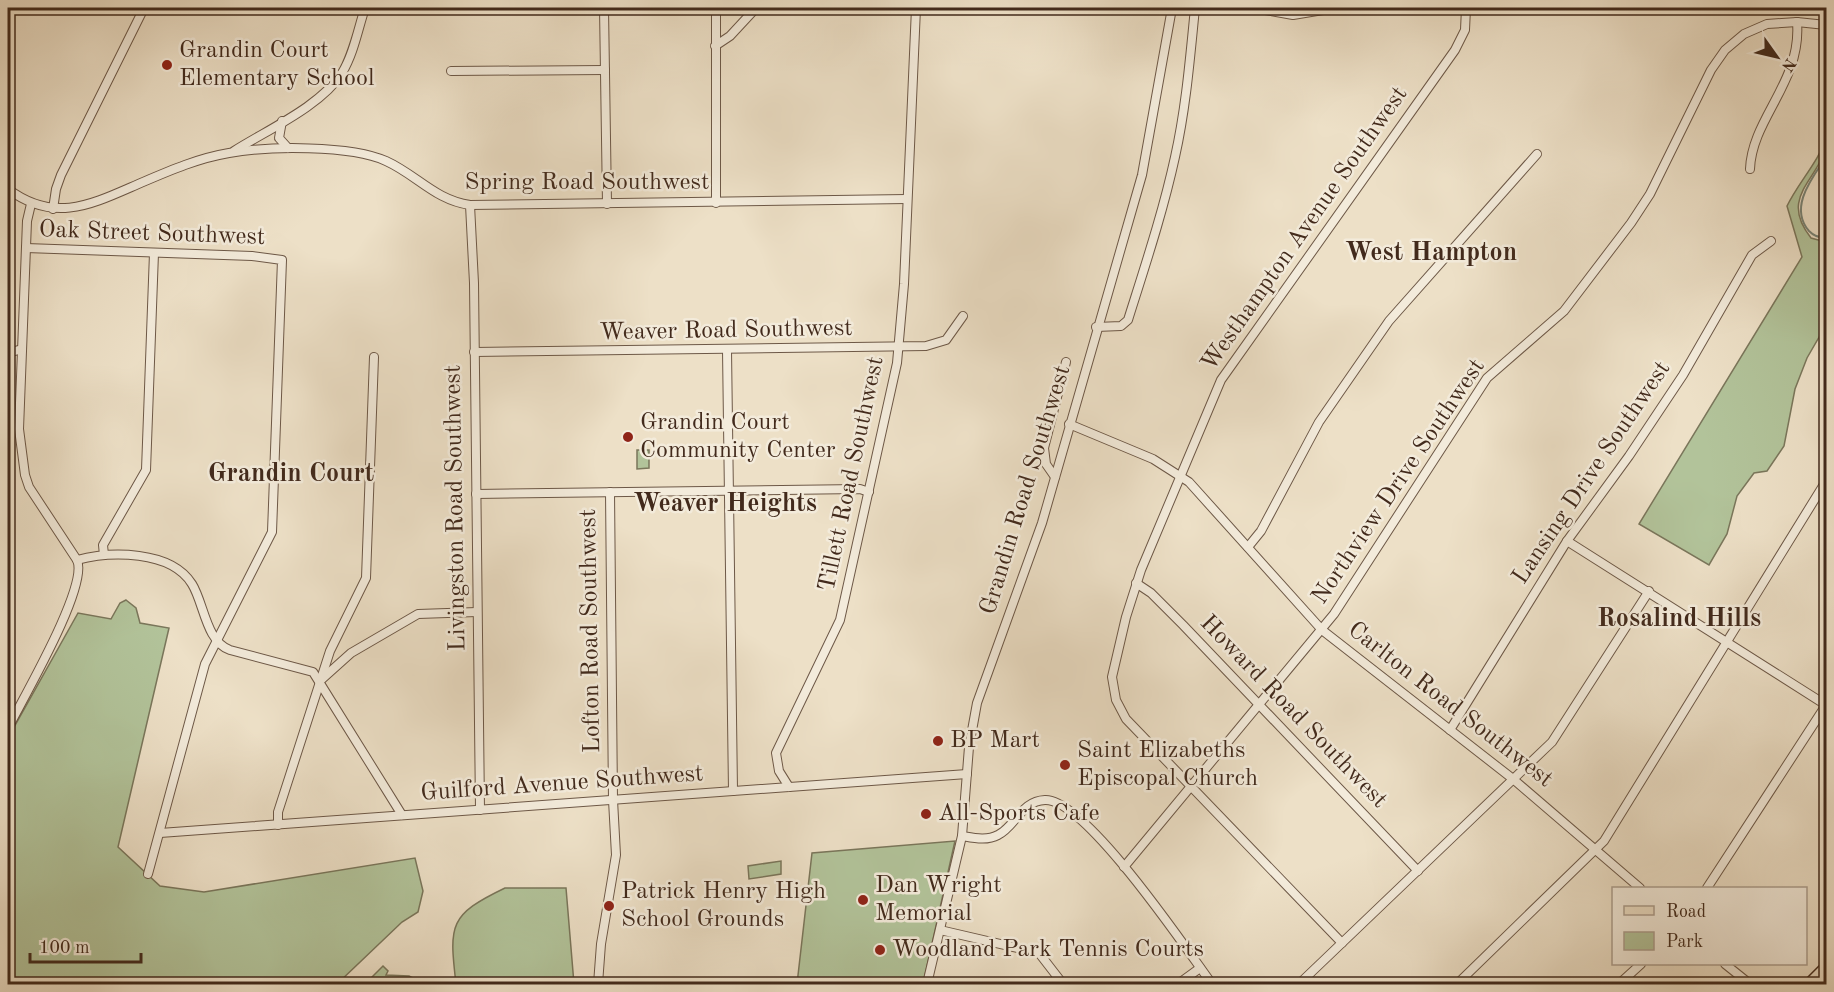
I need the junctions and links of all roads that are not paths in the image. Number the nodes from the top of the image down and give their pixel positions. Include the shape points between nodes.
1 (144, 8) edge
2 (365, 8) edge
3 (604, 8) edge
4 (716, 8) edge
5 (756, 8) edge
6 (916, 8) edge
7 (1172, 8) edge
8 (1195, 8) edge
9 (1254, 8) edge
10 (1335, 8) edge
11 (1466, 8) edge
12 (1797, 22) junction
13 (1827, 25) edge
14 (715, 46) junction
15 (605, 70) junction
16 (451, 71) dead end
17 (283, 120) junction
18 (289, 148) junction
19 (232, 152) junction
20 (1538, 154) dead end
21 (1750, 169) dead end
22 (8, 189) edge
23 (907, 199) junction
24 (716, 203) junction
25 (31, 204) junction
26 (607, 204) junction
27 (470, 206) junction
28 (53, 209) junction
29 (1771, 241) dead end
30 (26, 248) junction
31 (154, 253) junction
32 (963, 316) dead end
33 (1096, 327) junction
34 (900, 348) junction
35 (22, 349) junction
36 (727, 350) junction
37 (474, 352) junction
38 (8, 353) edge
39 (374, 357) dead end
40 (1066, 362) dead end
41 (1069, 424) junction
42 (1180, 476) junction
43 (1055, 477) junction
44 (1827, 481) edge
45 (729, 491) junction
46 (610, 492) junction
47 (869, 492) junction
48 (476, 494) junction
49 (1567, 541) junction
50 (1248, 547) junction
51 (104, 555) junction
52 (77, 560) junction
53 (1136, 583) junction
54 (1648, 591) junction
55 (477, 612) junction
56 (1322, 630) junction
57 (216, 639) junction
58 (1728, 641) junction
59 (319, 681) junction
60 (1259, 705) junction
61 (1826, 705) edge
62 (8, 728) edge
63 (1450, 730) junction
64 (967, 774) junction
65 (1513, 779) junction
66 (1191, 786) junction
67 (789, 787) junction
68 (733, 791) junction
69 (612, 800) junction
70 (480, 810) junction
71 (402, 815) junction
72 (278, 825) junction
73 (160, 833) junction
74 (962, 836) junction
75 (1597, 850) junction
76 (1124, 867) junction
77 (1418, 871) junction
78 (148, 874) dead end
79 (1639, 887) edge
80 (1708, 887) edge
81 (940, 930) junction
82 (1342, 943) junction
83 (1639, 965) edge
84 (1727, 965) edge
85 (1200, 968) junction
86 (1827, 968) edge
87 (598, 984) edge
88 (927, 984) edge
89 (1064, 984) edge
90 (1178, 984) edge
91 (1212, 984) edge
92 (1299, 984) edge
93 (1457, 984) edge
94 (1619, 984) edge
95 (1750, 984) edge
96 (1809, 984) edge

1 - 28 street via 61,175
2 - 17 street via 348,60 335,82
3 - 15 street
4 - 14 street
5 - 14 street
6 - 23 street, Tillett Road Southwest
7 - 33 street, Grandin Road Southwest via 1142,175
8 - 33 street via 1176,155 1149,255 1128,320 1121,326
9 - 10 street via 1293,15
11 - 42 street, Westhampton Avenue Southwest via 1465,30 1455,50 1230,365
12 - 13 street, Northview Drive Southwest
12 - 21 street via 1794,60 1754,147
12 - 56 street, Northview Drive Southwest via 1756,27 1732,43 1719,58 1640,210 1564,311 1487,378
14 - 24 street
15 - 16 street
15 - 26 street
17 - 18 street via 279,138
17 - 19 street
18 - 19 street, Spring Road Southwest
18 - 27 street, Spring Road Southwest via 375,157 394,165 447,201
19 - 28 street, Spring Road Southwest via 167,172 96,203
20 - 50 street via 1389,321 1319,422 1261,531
22 - 25 street, Spring Road Southwest
23 - 24 street, Spring Road Southwest
23 - 34 street, Tillett Road Southwest
24 - 26 street, Spring Road Southwest
25 - 28 street, Spring Road Southwest
25 - 30 street
26 - 27 street, Spring Road Southwest
27 - 37 street, Livingston Road Southwest
29 - 49 street, Lansing Drive Southwest via 1752,255 1665,402
30 - 31 street, Oak Street Southwest
30 - 35 street
31 - 51 street via 146,470 103,545
31 - 57 street, Oak Street Southwest via 281,258 272,532 228,623
32 - 34 street, Weaver Road Southwest via 948,339 940,344
33 - 41 street, Grandin Road Southwest
34 - 36 street, Weaver Road Southwest
34 - 47 street, Tillett Road Southwest
35 - 38 street
35 - 52 street via 19,429 25,476
36 - 37 street, Weaver Road Southwest
36 - 45 street
37 - 48 street, Livingston Road Southwest
39 - 59 street via 366,578
40 - 43 street via 1044,448 1046,464
41 - 42 street, Carlton Road Southwest via 1145,455
41 - 43 street, Grandin Road Southwest
42 - 50 street, Carlton Road Southwest
42 - 53 street, Westhampton Avenue Southwest
43 - 64 street, Grandin Road Southwest via 977,703
44 - 58 street
45 - 46 street
45 - 47 street
45 - 68 street
46 - 48 street
46 - 69 street, Lofton Road Southwest
47 - 67 street, Tillett Road Southwest via 840,620 776,753 779,771
48 - 55 street, Livingston Road Southwest
49 - 54 street
49 - 63 street, Lansing Drive Southwest
50 - 56 street, Carlton Road Southwest
51 - 52 street
51 - 57 street via 153,560 181,571 195,590
52 - 62 street via 80,570 66,615
53 - 60 street, Howard Road Southwest via 1159,600
53 - 66 street, Westhampton Avenue Southwest via 1112,677 1121,712
54 - 58 street
54 - 65 street via 1559,733
55 - 59 street via 418,615 351,653
55 - 70 street, Livingston Road Southwest
56 - 60 street, Northview Drive Southwest
56 - 63 street, Carlton Road Southwest
57 - 59 street via 224,648 310,670
57 - 73 street via 202,674
58 - 61 street
58 - 75 street
59 - 71 street
59 - 72 street via 278,812
60 - 66 street, Northview Drive Southwest
60 - 77 street, Howard Road Southwest
61 - 80 street
63 - 65 street, Carlton Road Southwest
64 - 67 street, Guilford Avenue Southwest
64 - 74 street, Grandin Road Southwest
65 - 75 street, Carlton Road Southwest
65 - 77 street
66 - 76 street, Northview Drive Southwest
66 - 82 street, Westhampton Avenue Southwest
67 - 68 street, Guilford Avenue Southwest
68 - 69 street, Guilford Avenue Southwest
69 - 70 street, Guilford Avenue Southwest
69 - 87 street, Lofton Road Southwest via 615,862
70 - 71 street, Guilford Avenue Southwest
71 - 72 street, Guilford Avenue Southwest
72 - 73 street, Guilford Avenue Southwest
73 - 78 street
74 - 76 street via 998,836 1027,807 1053,801 1081,821
74 - 81 street, Grandin Road Southwest
75 - 79 street, Carlton Road Southwest
75 - 93 street
76 - 85 street
77 - 82 street
81 - 88 street, Grandin Road Southwest
81 - 89 street via 1039,953
82 - 92 street
83 - 94 street
84 - 95 street
85 - 90 street
85 - 91 street
86 - 96 main road

